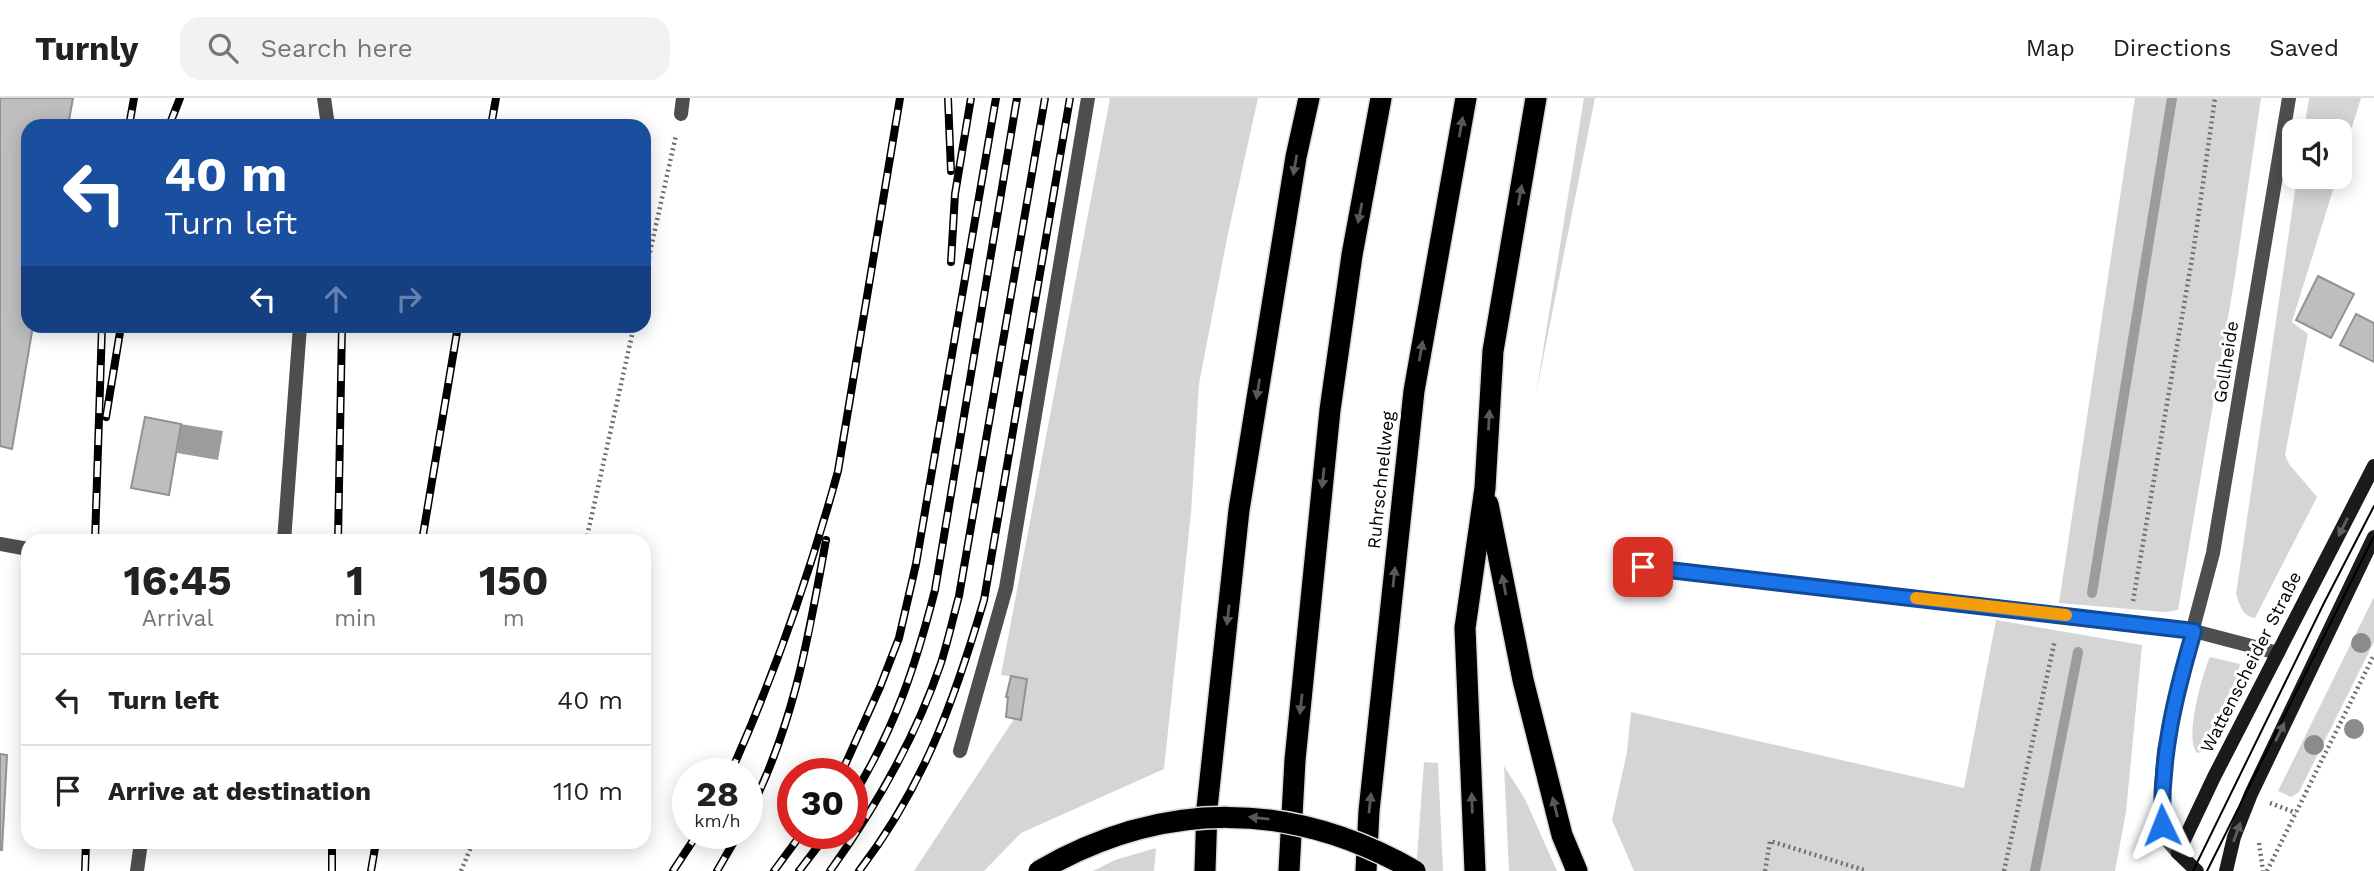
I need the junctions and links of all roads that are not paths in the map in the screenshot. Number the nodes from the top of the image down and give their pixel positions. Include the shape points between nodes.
1 (324, 98) edge
2 (683, 98) edge
3 (1088, 98) edge
4 (1309, 98) edge
5 (1381, 98) edge
6 (1466, 98) edge
7 (1536, 98) edge
8 (2289, 98) edge
9 (681, 114) road end
10 (327, 119) edge
11 (299, 333) edge
12 (2374, 466) edge
13 (1485, 488) junction
14 (285, 534) edge
15 (2374, 537) edge
16 (0, 544) edge
17 (21, 548) edge
18 (1643, 567) dead end
19 (2194, 631) junction
20 (2278, 653) junction
21 (960, 751) dead end
22 (140, 849) edge
23 (2178, 853) junction
24 (137, 871) edge
25 (1040, 871) edge
26 (1205, 871) edge
27 (1289, 871) edge
28 (1366, 871) edge
29 (1415, 871) edge
30 (1475, 871) edge
31 (1577, 871) edge
32 (2197, 871) edge
33 (2225, 871) edge

1 - 10 street
2 - 9 street
3 - 21 street via 1006,588
4 -> 26 highway via 1239,510 1207,808
5 -> 27 highway via 1330,410 1295,760
28 -> 6 highway, Ruhrschnellweg via 1414,391
13 -> 7 highway via 1493,351
8 - 19 street, Gollheide via 2213,553
11 - 14 street
12 -> 20 main road, Wattenscheider Straße
30 -> 13 highway via 1465,628
31 -> 13 highway via 1562,835 1523,680
33 -> 15 main road via 2252,794
16 - 17 street
18 - 19 street
19 - 20 street
19 - 23 street, Gollheide via 2164,751 2161,786 2162,825
20 - 23 main road, Wattenscheider Straße
22 - 24 street
23 - 32 main road
29 -> 25 highway, bridge via 1338,835 1238,816 1140,828 1096,843

